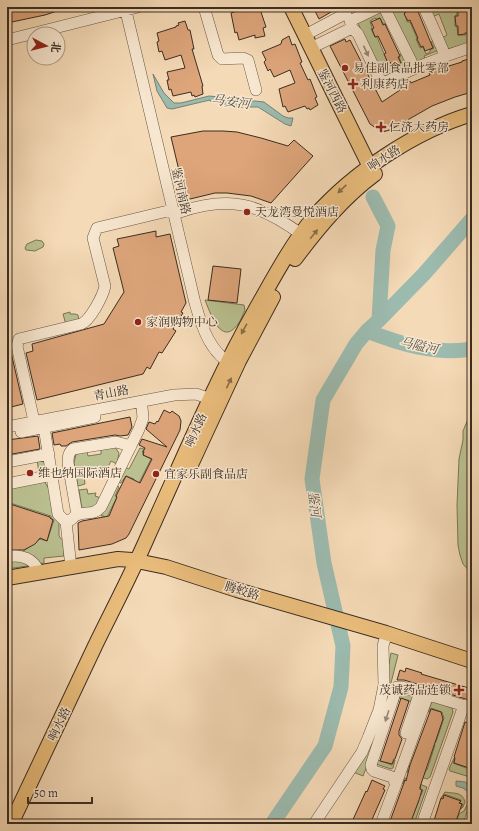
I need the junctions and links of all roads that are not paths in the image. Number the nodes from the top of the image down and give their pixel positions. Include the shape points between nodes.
1 (204, 7) edge
2 (291, 7) edge
3 (299, 7) edge
4 (372, 7) edge
5 (379, 7) edge
6 (384, 7) edge
7 (424, 7) edge
8 (129, 8) edge
9 (349, 18) edge
10 (310, 32) junction
11 (7, 36) edge
12 (7, 40) edge
13 (317, 46) junction
14 (472, 47) edge
15 (445, 55) junction
16 (413, 69) junction
17 (256, 90) dead end
18 (472, 114) edge
19 (472, 123) edge
20 (376, 168) junction
21 (175, 212) junction
22 (301, 234) junction
23 (233, 362) junction
24 (213, 404) junction
25 (142, 407) junction
26 (39, 423) junction
27 (7, 427) edge
28 (7, 434) edge
29 (131, 446) junction
30 (49, 454) junction
31 (7, 462) edge
32 (52, 475) junction
33 (7, 484) edge
34 (77, 515) junction
35 (66, 522) junction
36 (7, 557) edge
37 (140, 565) junction
38 (71, 567) junction
39 (39, 573) junction
40 (7, 578) edge
41 (7, 585) edge
42 (370, 631) junction
43 (385, 639) junction
44 (472, 661) edge
45 (472, 666) edge
46 (424, 694) junction
47 (468, 706) edge
48 (394, 781) junction
49 (472, 816) edge
50 (12, 824) edge
51 (22, 824) edge
52 (314, 824) edge
53 (381, 824) edge
54 (422, 824) edge
55 (469, 824) edge

1 - 17 street via 218,55 222,59 248,60
2 - 20 main road, 鉴河西路
3 - 10 main road, 鉴河西路
4 - 9 street
5 - 9 street
6 - 16 street
7 - 15 street
8 - 11 street
8 - 12 street
8 - 21 street, 鉴河南路
9 - 10 street
9 - 13 street via 348,29
9 -> 16 street via 380,80 386,82
10 - 13 main road, 鉴河西路
13 - 20 main road, 鉴河西路
14 - 15 street
15 - 16 street
18 - 20 main road, 响水路 via 423,134
19 - 20 main road, 响水路 via 422,144
20 -> 22 main road, 响水路 via 351,180
23 -> 20 main road, 响水路 via 295,259 343,201
21 - 22 street via 226,203 244,206 265,211
21 - 23 street, 鉴河南路 via 211,328 218,343
21 - 26 street via 97,228 93,238 105,286 88,319 84,324 19,339 17,346
22 -> 23 main road, 响水路 via 276,272
23 - 24 main road, 响水路
24 - 25 street, 青山路 via 188,400
24 - 26 street, 青山路 via 196,394 174,395
24 - 37 main road, 响水路
25 - 26 street, 青山路
25 - 29 street via 143,418
26 - 27 street, 青山路
26 - 28 street, 青山路
26 - 30 street
29 - 34 street via 101,507 93,513
29 - 34 street via 114,442 70,451 68,464
30 - 31 street
30 - 32 street
32 - 33 street
32 - 35 street via 58,514
34 - 35 street via 70,522
35 - 38 street
36 - 39 street via 18,556 30,560 37,566
37 - 38 main road, 腾蛟路 via 118,559
37 - 41 main road, 腾蛟路 via 112,567
37 - 42 main road, 腾蛟路 via 163,574
37 - 50 main road, 响水路
37 - 51 main road, 响水路
38 - 39 main road, 腾蛟路
39 - 40 main road, 腾蛟路
42 - 43 main road, 腾蛟路
42 - 44 main road, 腾蛟路
43 - 45 main road, 腾蛟路
43 - 52 street via 384,685 379,710 362,752
46 - 47 street
46 - 48 street
46 -> 48 street via 402,687 396,689 372,765 374,771
47 - 54 street
48 - 53 street
49 - 55 street

